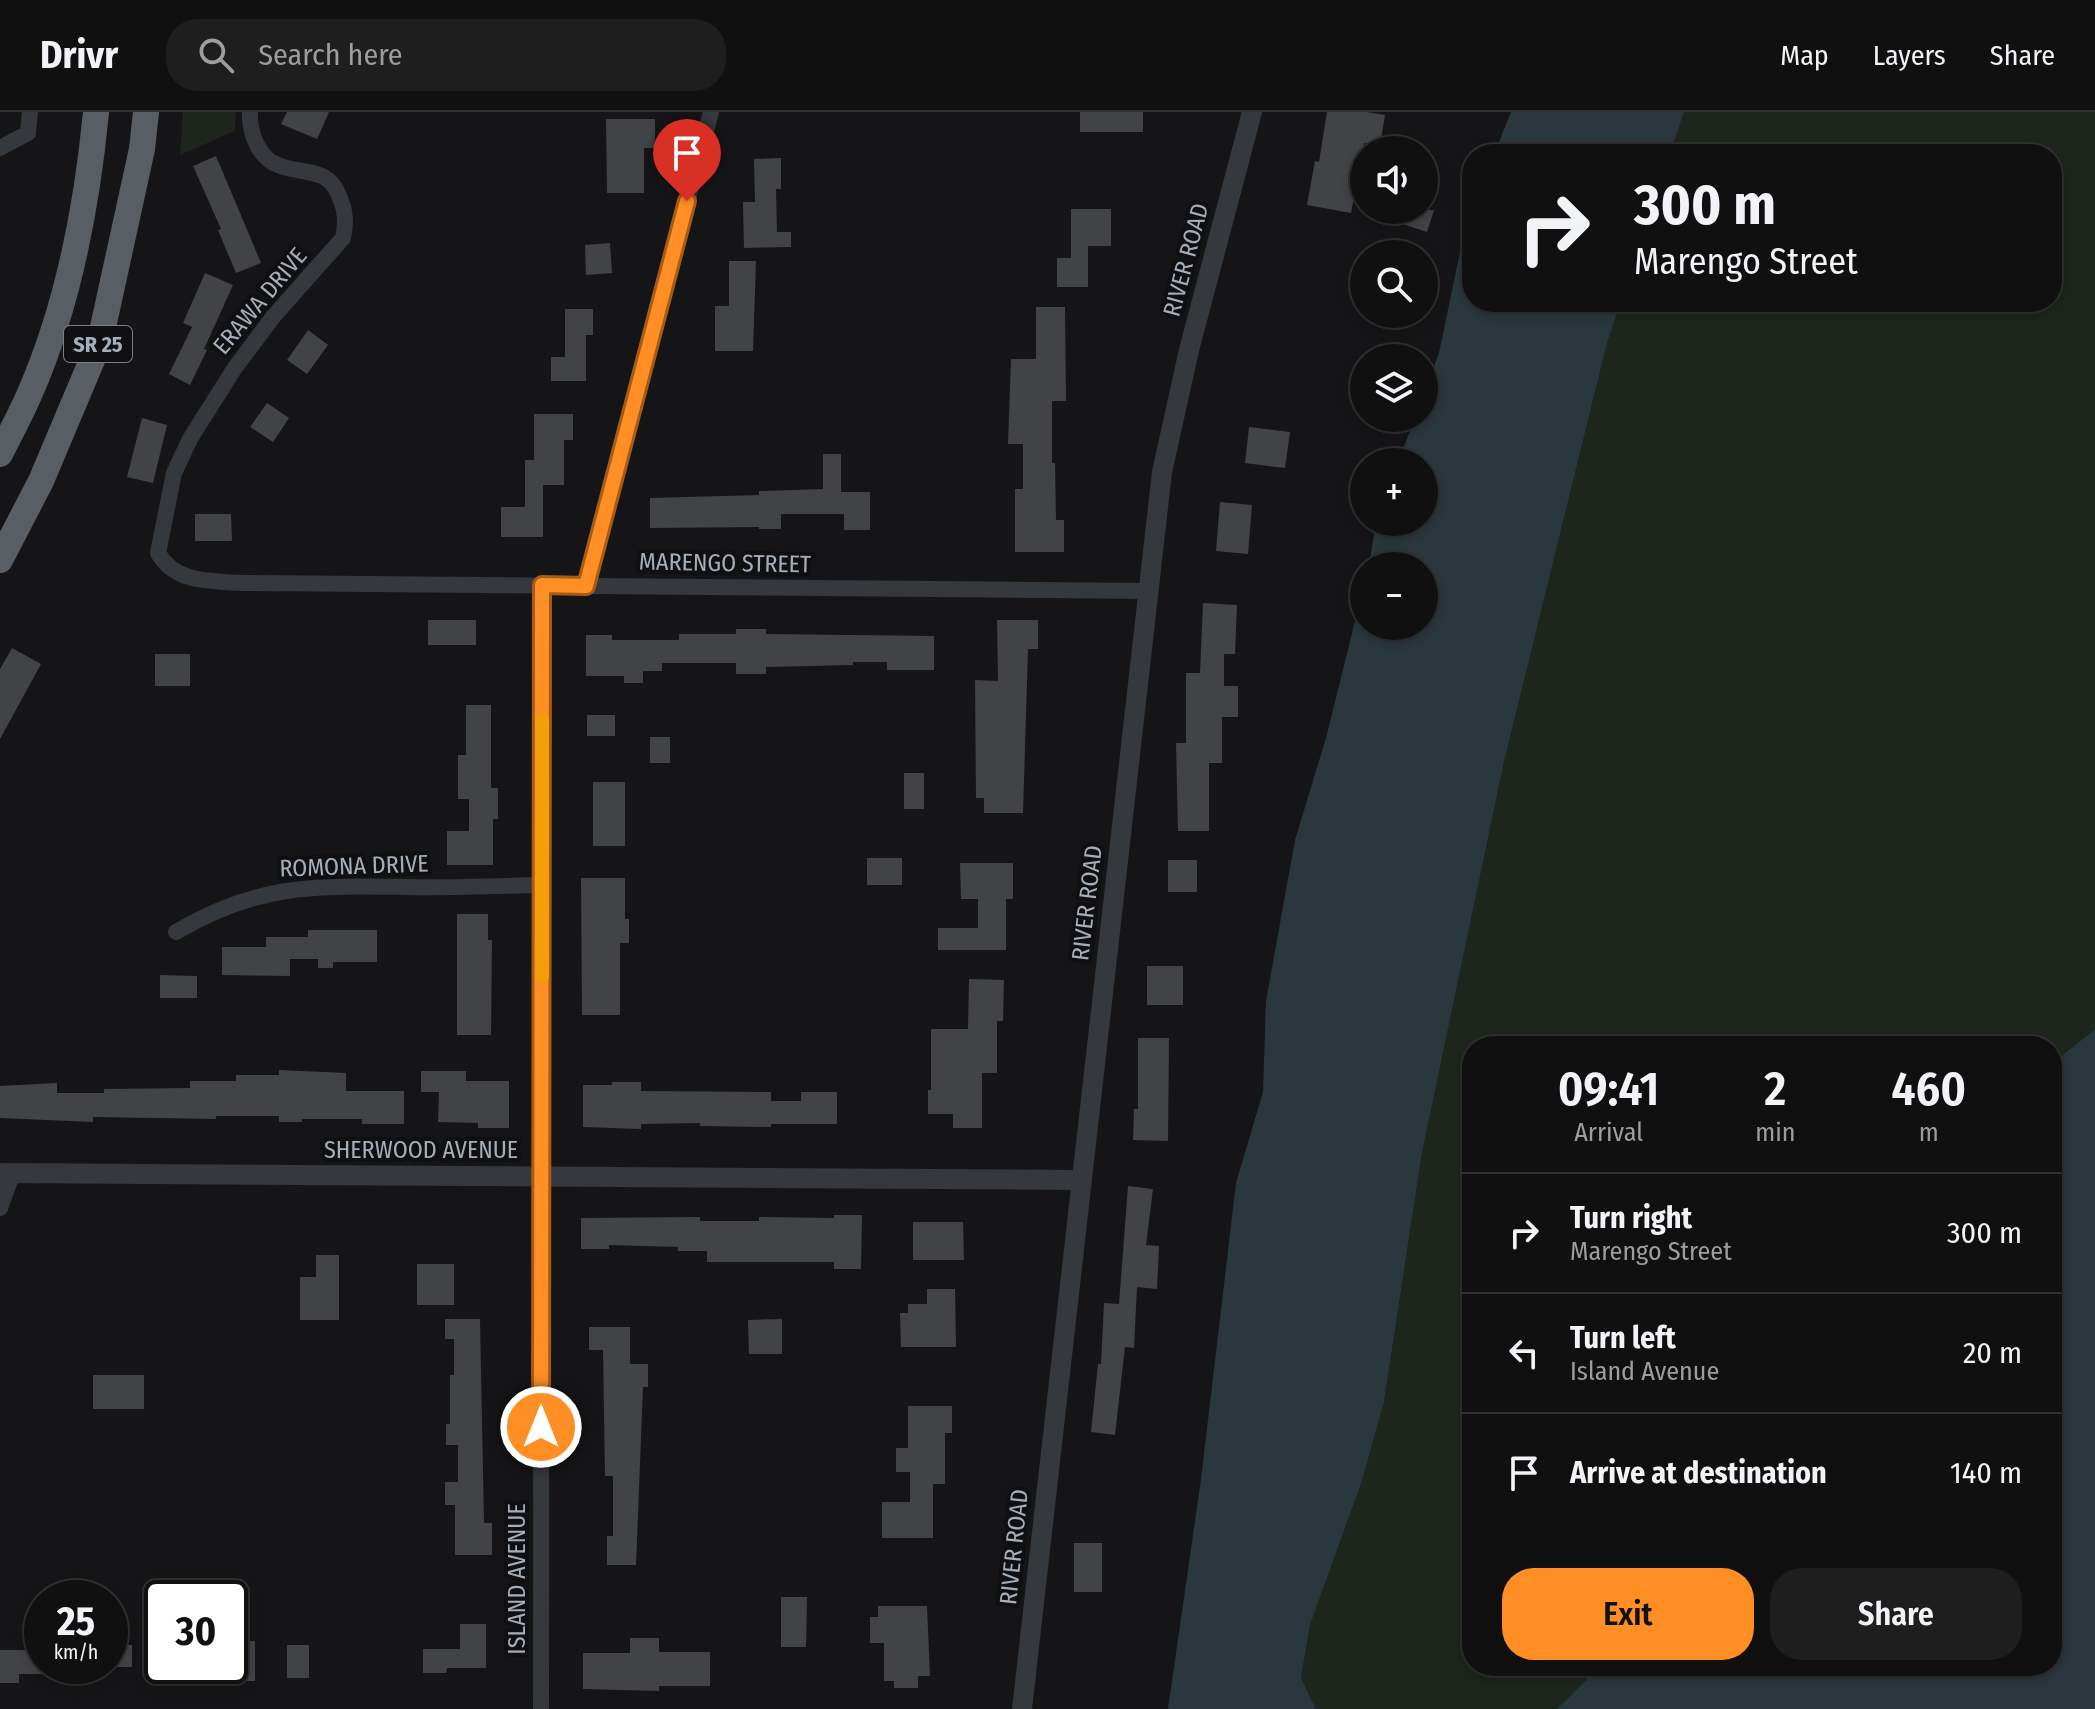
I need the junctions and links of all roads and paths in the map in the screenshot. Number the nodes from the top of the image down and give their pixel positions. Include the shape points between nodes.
1 (30, 112) edge
2 (96, 112) edge
3 (146, 112) edge
4 (250, 112) edge
5 (711, 112) edge
6 (1252, 112) edge
7 (0, 148) edge
8 (0, 454) edge
9 (0, 560) edge
10 (163, 561) joint
11 (542, 585) junction
12 (586, 586) junction
13 (1149, 591) junction
14 (542, 885) junction
15 (176, 932) dead end
16 (7, 1172) edge
17 (542, 1177) junction
18 (1081, 1180) junction
19 (0, 1208) edge
20 (541, 1709) edge
21 (1022, 1709) edge

1 - 7 street via 28,133
2 - 8 highway, SR 25 via 78,234 59,312 31,392
3 - 9 highway, SR 25 via 100,341 41,481
4 - 10 street, ERAWA DRIVE via 253,136 271,162 322,176 336,188 346,227 343,238 234,369 190,439 174,473 158,553
5 - 12 street
6 - 13 street, RIVER ROAD via 1162,472
10 - 11 street, MARENGO STREET via 181,575 242,583
11 - 12 street, MARENGO STREET
11 - 14 street, ISLAND AVENUE
12 - 13 street, MARENGO STREET
13 - 18 street, RIVER ROAD
14 - 15 street, ROMONA DRIVE via 303,887 209,912
14 - 17 street, ISLAND AVENUE
16 - 17 street, SHERWOOD AVENUE
16 - 19 street
17 - 18 street, SHERWOOD AVENUE
17 - 20 street, ISLAND AVENUE
18 - 21 street, RIVER ROAD

